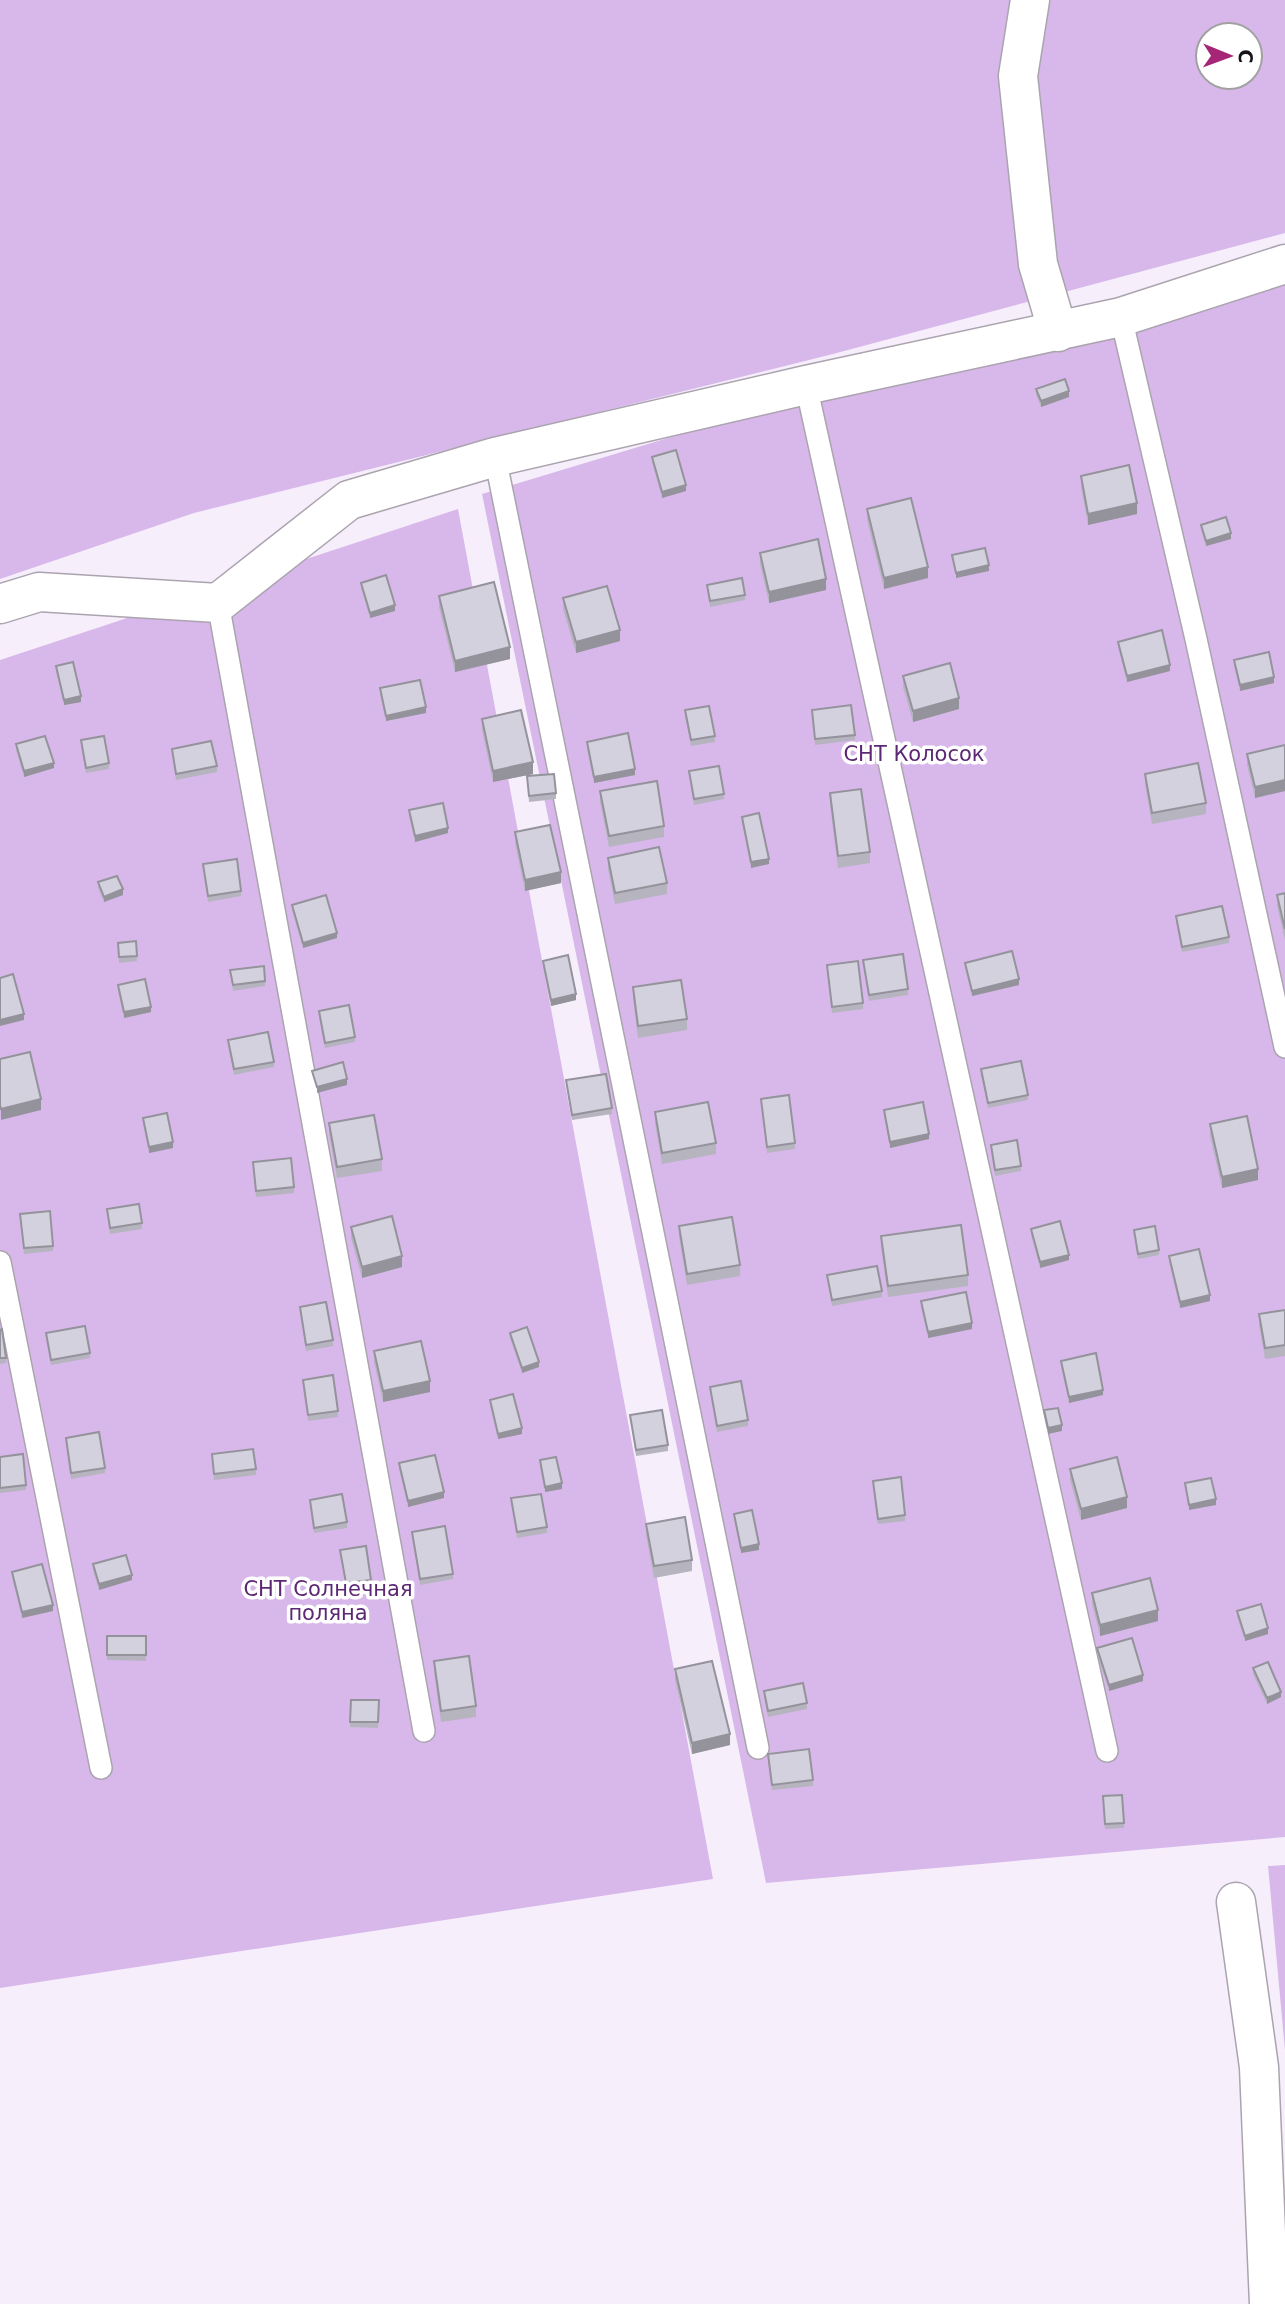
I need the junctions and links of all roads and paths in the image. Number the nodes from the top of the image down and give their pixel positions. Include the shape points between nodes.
1 (1030, 0) edge
2 (1285, 264) edge
3 (1121, 317) junction
4 (1058, 332) junction
5 (806, 385) junction
6 (495, 457) junction
7 (218, 603) junction
8 (0, 604) edge
9 (1285, 1047) edge
10 (0, 1262) edge
11 (424, 1731) dead end
12 (758, 1748) dead end
13 (1107, 1751) dead end
14 (101, 1768) dead end
15 (1236, 1902) dead end
16 (1269, 2304) edge

1 - 4 street via 1018,76 1038,264
2 - 3 street
3 - 4 street
3 - 9 lane
4 - 5 street
5 - 6 street
5 - 13 lane
6 - 7 street via 349,500
6 - 12 lane
7 - 8 street via 39,592
7 - 11 lane
10 - 14 lane
15 - 16 street via 1259,2067

